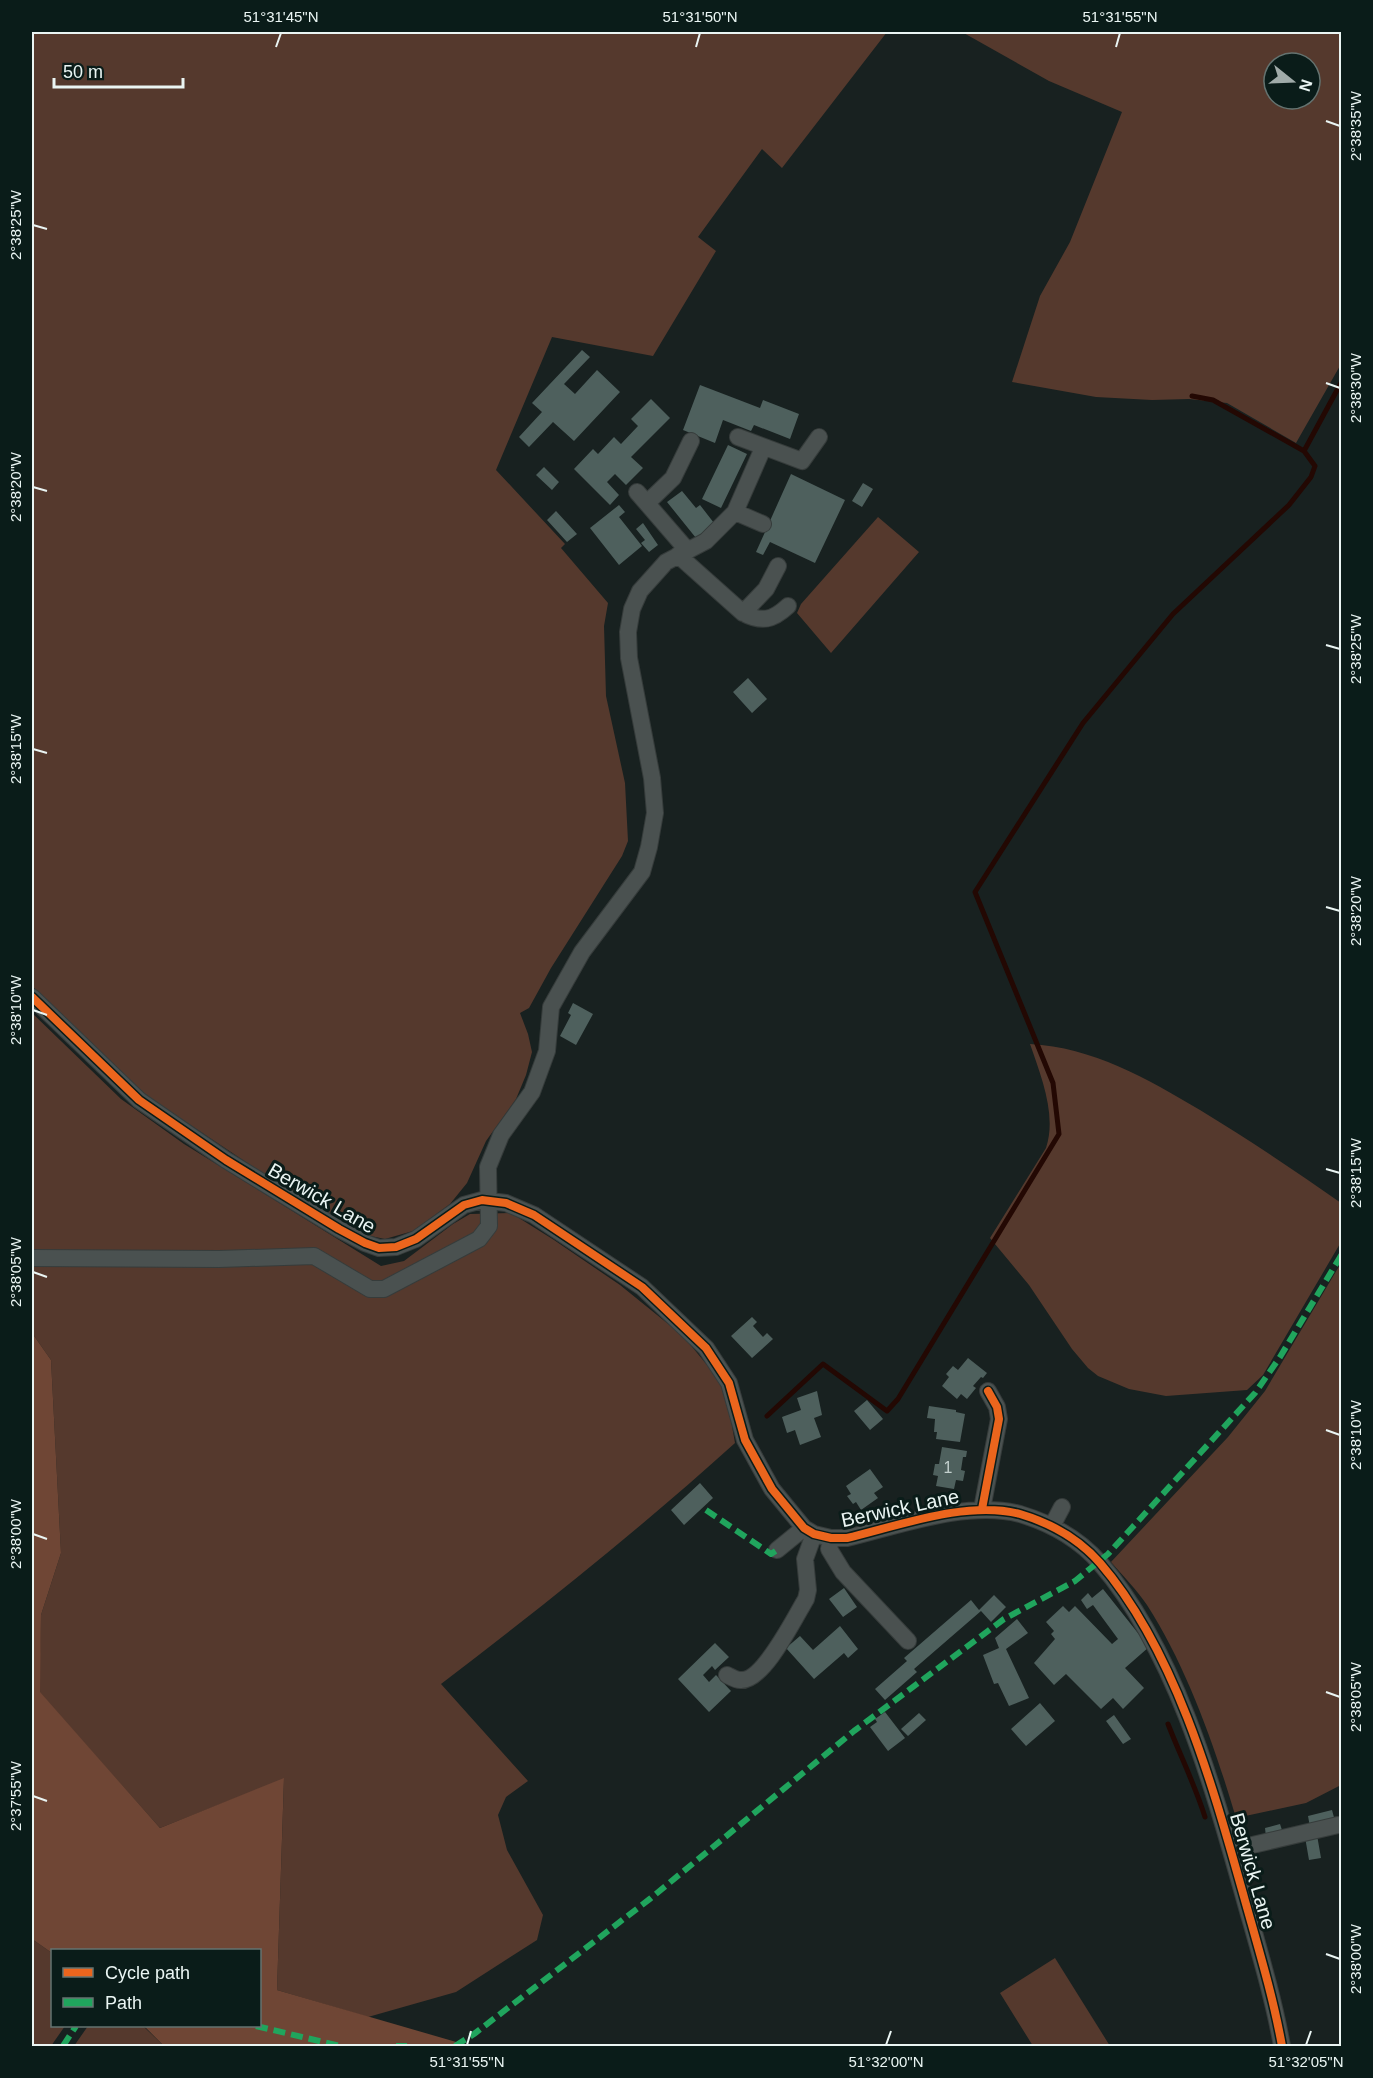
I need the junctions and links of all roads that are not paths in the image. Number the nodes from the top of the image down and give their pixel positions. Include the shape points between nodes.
1 (819, 437) dead end
2 (738, 438) dead end
3 (691, 441) dead end
4 (764, 448) junction
5 (735, 512) junction
6 (763, 524) dead end
7 (683, 553) junction
8 (778, 566) dead end
9 (788, 606) dead end
10 (743, 613) junction
11 (32, 997) edge
12 (489, 1201) junction
13 (32, 1258) edge
14 (988, 1391) dead end
15 (1062, 1507) dead end
16 (982, 1509) junction
17 (1052, 1526) junction
18 (816, 1533) junction
19 (777, 1550) dead end
20 (908, 1641) dead end
21 (727, 1675) dead end
22 (1338, 1825) dead end
23 (1231, 1850) junction
24 (1282, 2046) edge

1 - 4 street via 802,461
2 - 4 street
3 - 7 street via 673,478 642,498
4 - 5 street
5 - 6 street
5 - 7 street via 705,541
7 - 10 street
7 - 12 street via 666,562 640,591 628,632 628,658 652,778 655,813 642,872 582,952 551,1007 547,1051 532,1092 501,1135 488,1167
8 - 10 street via 766,589
9 - 10 street via 771,619
11 - 12 street, Berwick Lane via 139,1100 226,1160 365,1242 379,1248 396,1247 416,1239 464,1205
12 - 13 street via 489,1226 479,1239 384,1289 370,1290 314,1256
12 - 18 street, Berwick Lane via 506,1203 534,1215 642,1287 706,1348 729,1383 745,1440 771,1489
14 - 16 street via 999,1419
15 - 17 street
16 - 17 street, Berwick Lane via 1018,1514
16 - 18 street, Berwick Lane via 949,1513 847,1538
17 - 23 street, Berwick Lane via 1098,1561 1150,1634 1211,1784
18 - 19 street
18 - 20 street via 843,1572
18 - 21 street via 805,1559 806,1599 777,1647 762,1670 751,1678 741,1681
22 - 23 street
23 - 24 street, Berwick Lane

